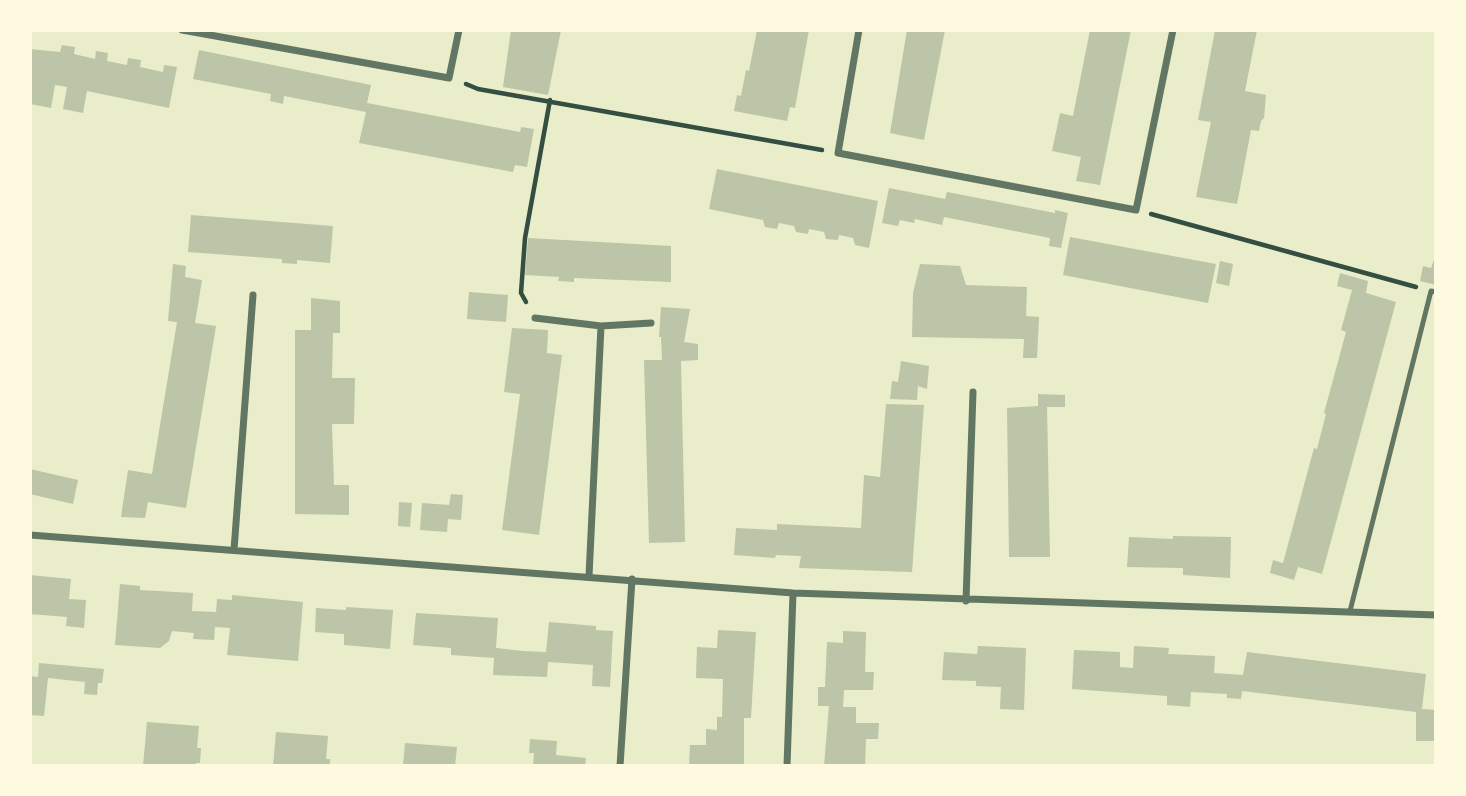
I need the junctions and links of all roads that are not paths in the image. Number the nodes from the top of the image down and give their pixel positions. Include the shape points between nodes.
1 (182, 30) edge
2 (459, 30) edge
3 (859, 30) edge
4 (1174, 30) edge
5 (1434, 291) edge
6 (253, 295) dead end
7 (535, 318) road end
8 (651, 323) dead end
9 (601, 326) junction
10 (973, 392) dead end
11 (30, 535) edge
12 (234, 550) junction
13 (589, 576) junction
14 (632, 579) junction
15 (793, 593) junction
16 (966, 601) junction
17 (1350, 611) junction
18 (1436, 615) edge
19 (620, 766) edge
20 (787, 766) edge

1 - 2 street via 449,78
3 - 4 street via 838,153 1136,210
5 - 17 lane
6 - 12 street
7 - 9 street
8 - 9 street
9 - 13 street
10 - 16 street
11 - 12 street
12 - 13 street
13 - 14 street
14 - 15 street
14 - 19 street
15 - 16 street
15 - 20 street
16 - 17 street
17 - 18 street

